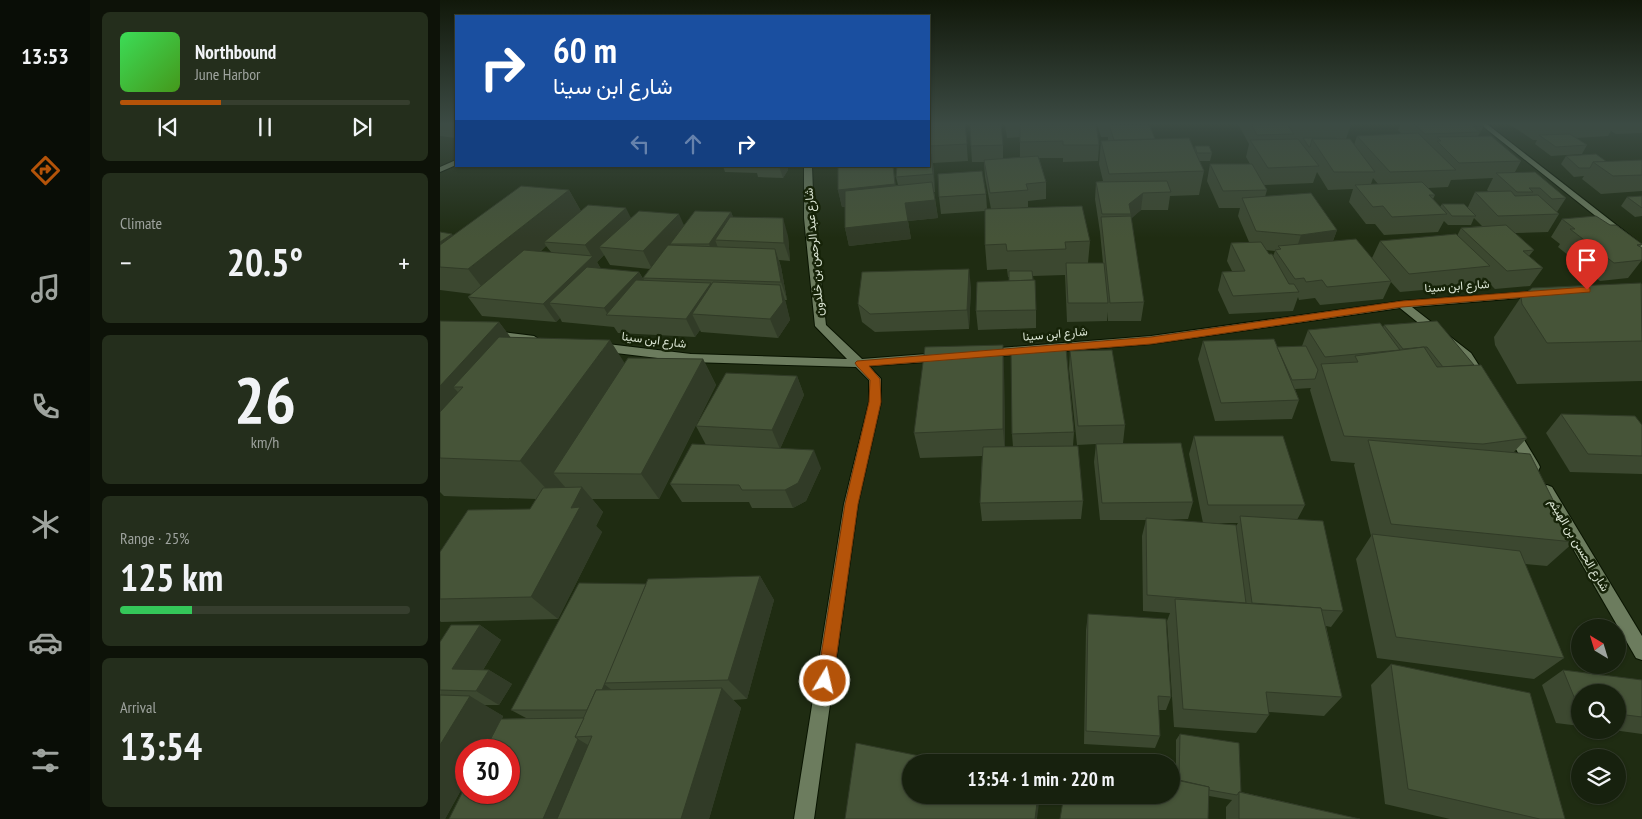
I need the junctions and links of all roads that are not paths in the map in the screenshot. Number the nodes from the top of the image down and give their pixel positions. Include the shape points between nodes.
1 (455, 162) edge
2 (1531, 162) edge
3 (808, 167) edge
4 (440, 170) edge
5 (1642, 250) edge
6 (1546, 293) edge
7 (1402, 304) junction
8 (479, 333) edge
9 (546, 341) edge
10 (585, 346) edge
11 (972, 355) edge
12 (952, 356) edge
13 (861, 363) junction
14 (1487, 389) edge
15 (1507, 423) edge
16 (1642, 652) edge
17 (804, 819) edge

1 - 4 street
2 - 5 street
3 - 13 street, شارع عبد الرحمن بن خلدون via 809,218 821,326
6 - 7 street, شارع ابن سينا
7 - 11 street, شارع ابن سينا via 1151,340
7 - 14 street via 1467,356
8 - 9 street
10 - 13 street, شارع ابن سينا via 691,358
12 - 13 street, شارع ابن سينا
13 - 17 street, شارع عبد الرحمن بن خلدون via 875,379 875,402 851,504
15 - 16 street, شارع الحسن بن الهيثم

